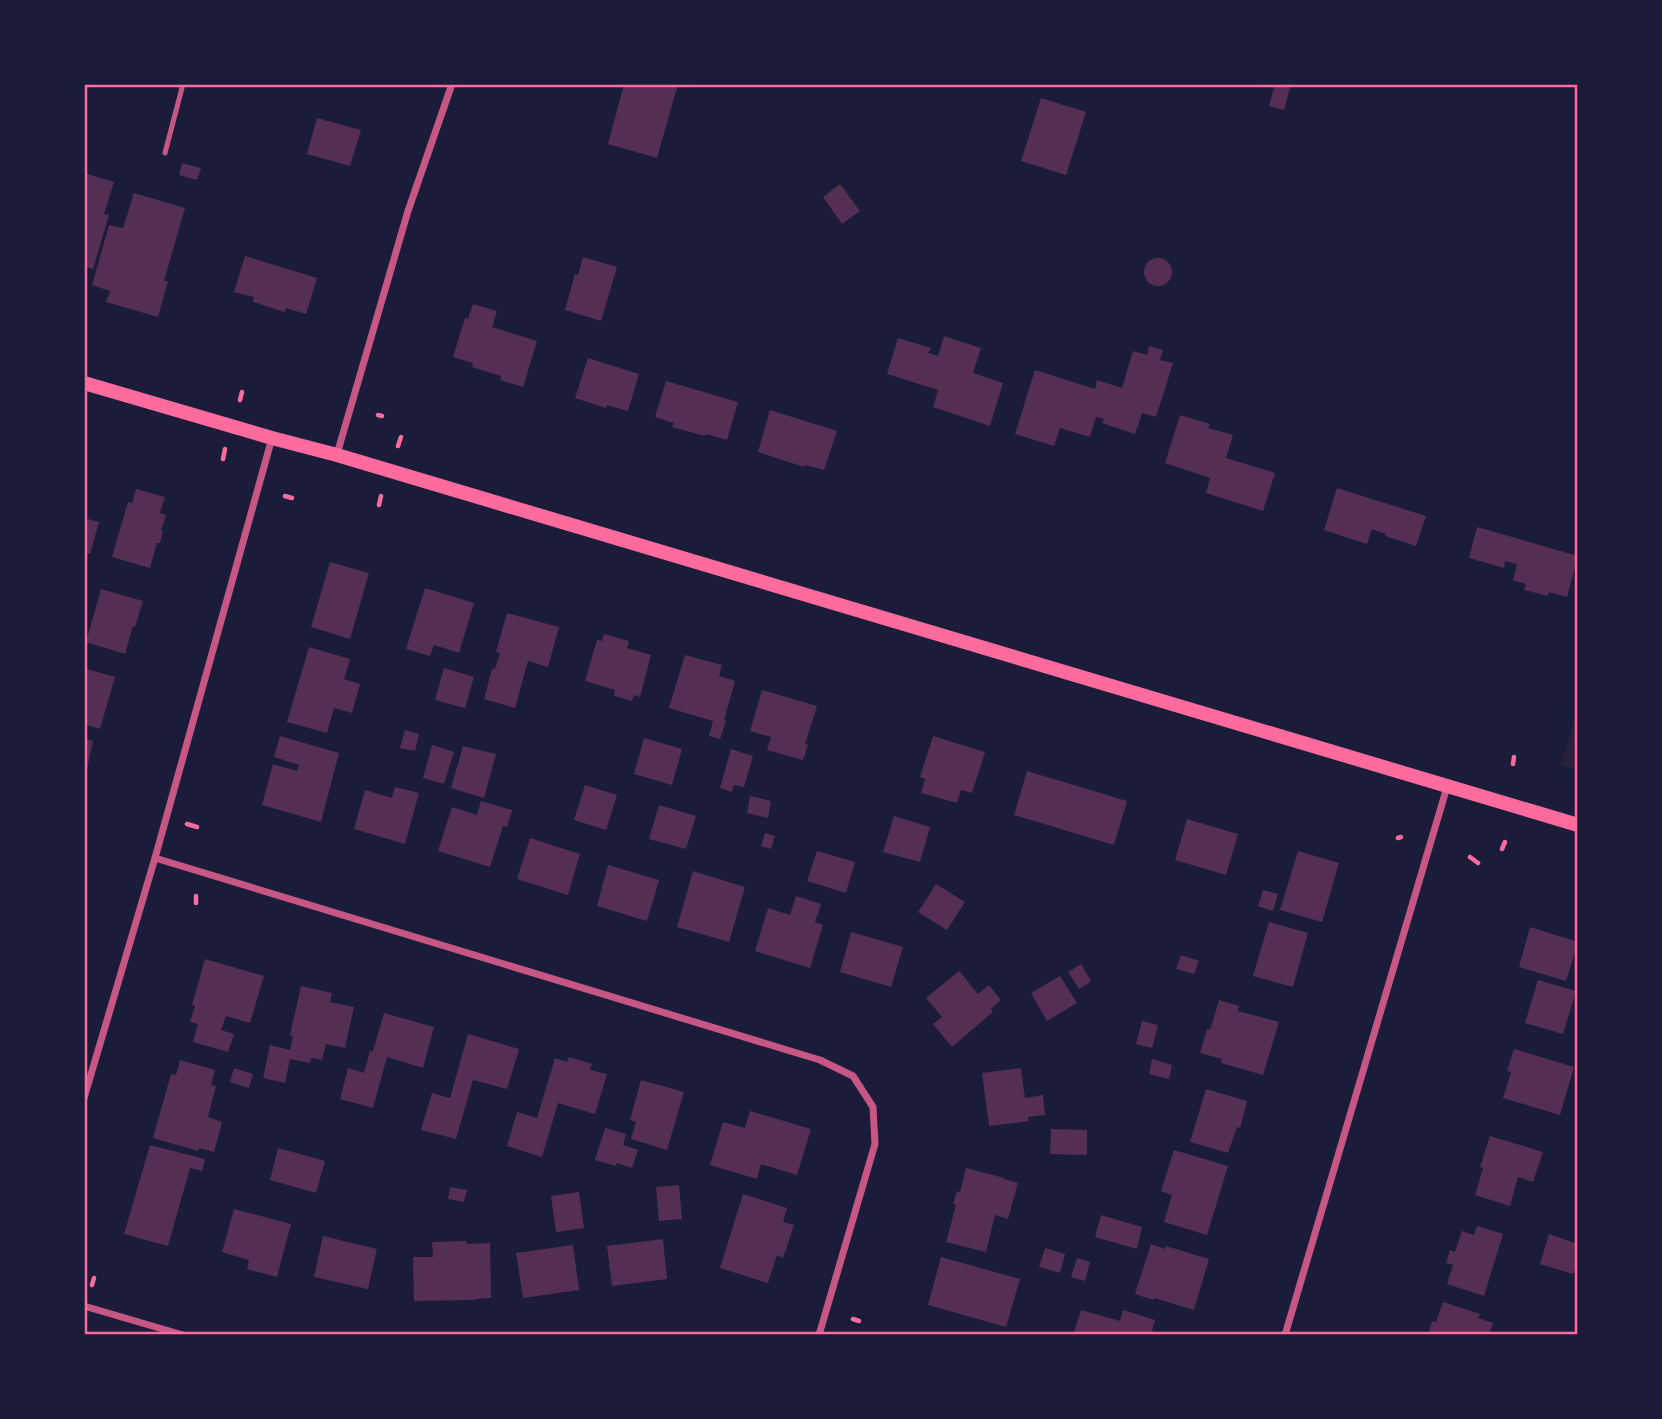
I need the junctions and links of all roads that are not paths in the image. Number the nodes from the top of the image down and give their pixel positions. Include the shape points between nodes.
1 (183, 84) edge
2 (452, 84) edge
3 (164, 153) dead end
4 (84, 383) edge
5 (272, 438) junction
6 (337, 455) junction
7 (1447, 787) junction
8 (1578, 825) edge
9 (155, 858) junction
10 (84, 1098) edge
11 (84, 1306) edge
12 (183, 1335) edge
13 (819, 1335) edge
14 (1285, 1335) edge

1 - 3 lane
2 - 6 street via 408,211
4 - 5 main road
5 - 6 main road
5 - 9 street
6 - 7 main road
7 - 8 main road
7 - 14 street
9 - 10 street
9 - 13 street via 820,1059 853,1076 873,1107 875,1144
11 - 12 street

